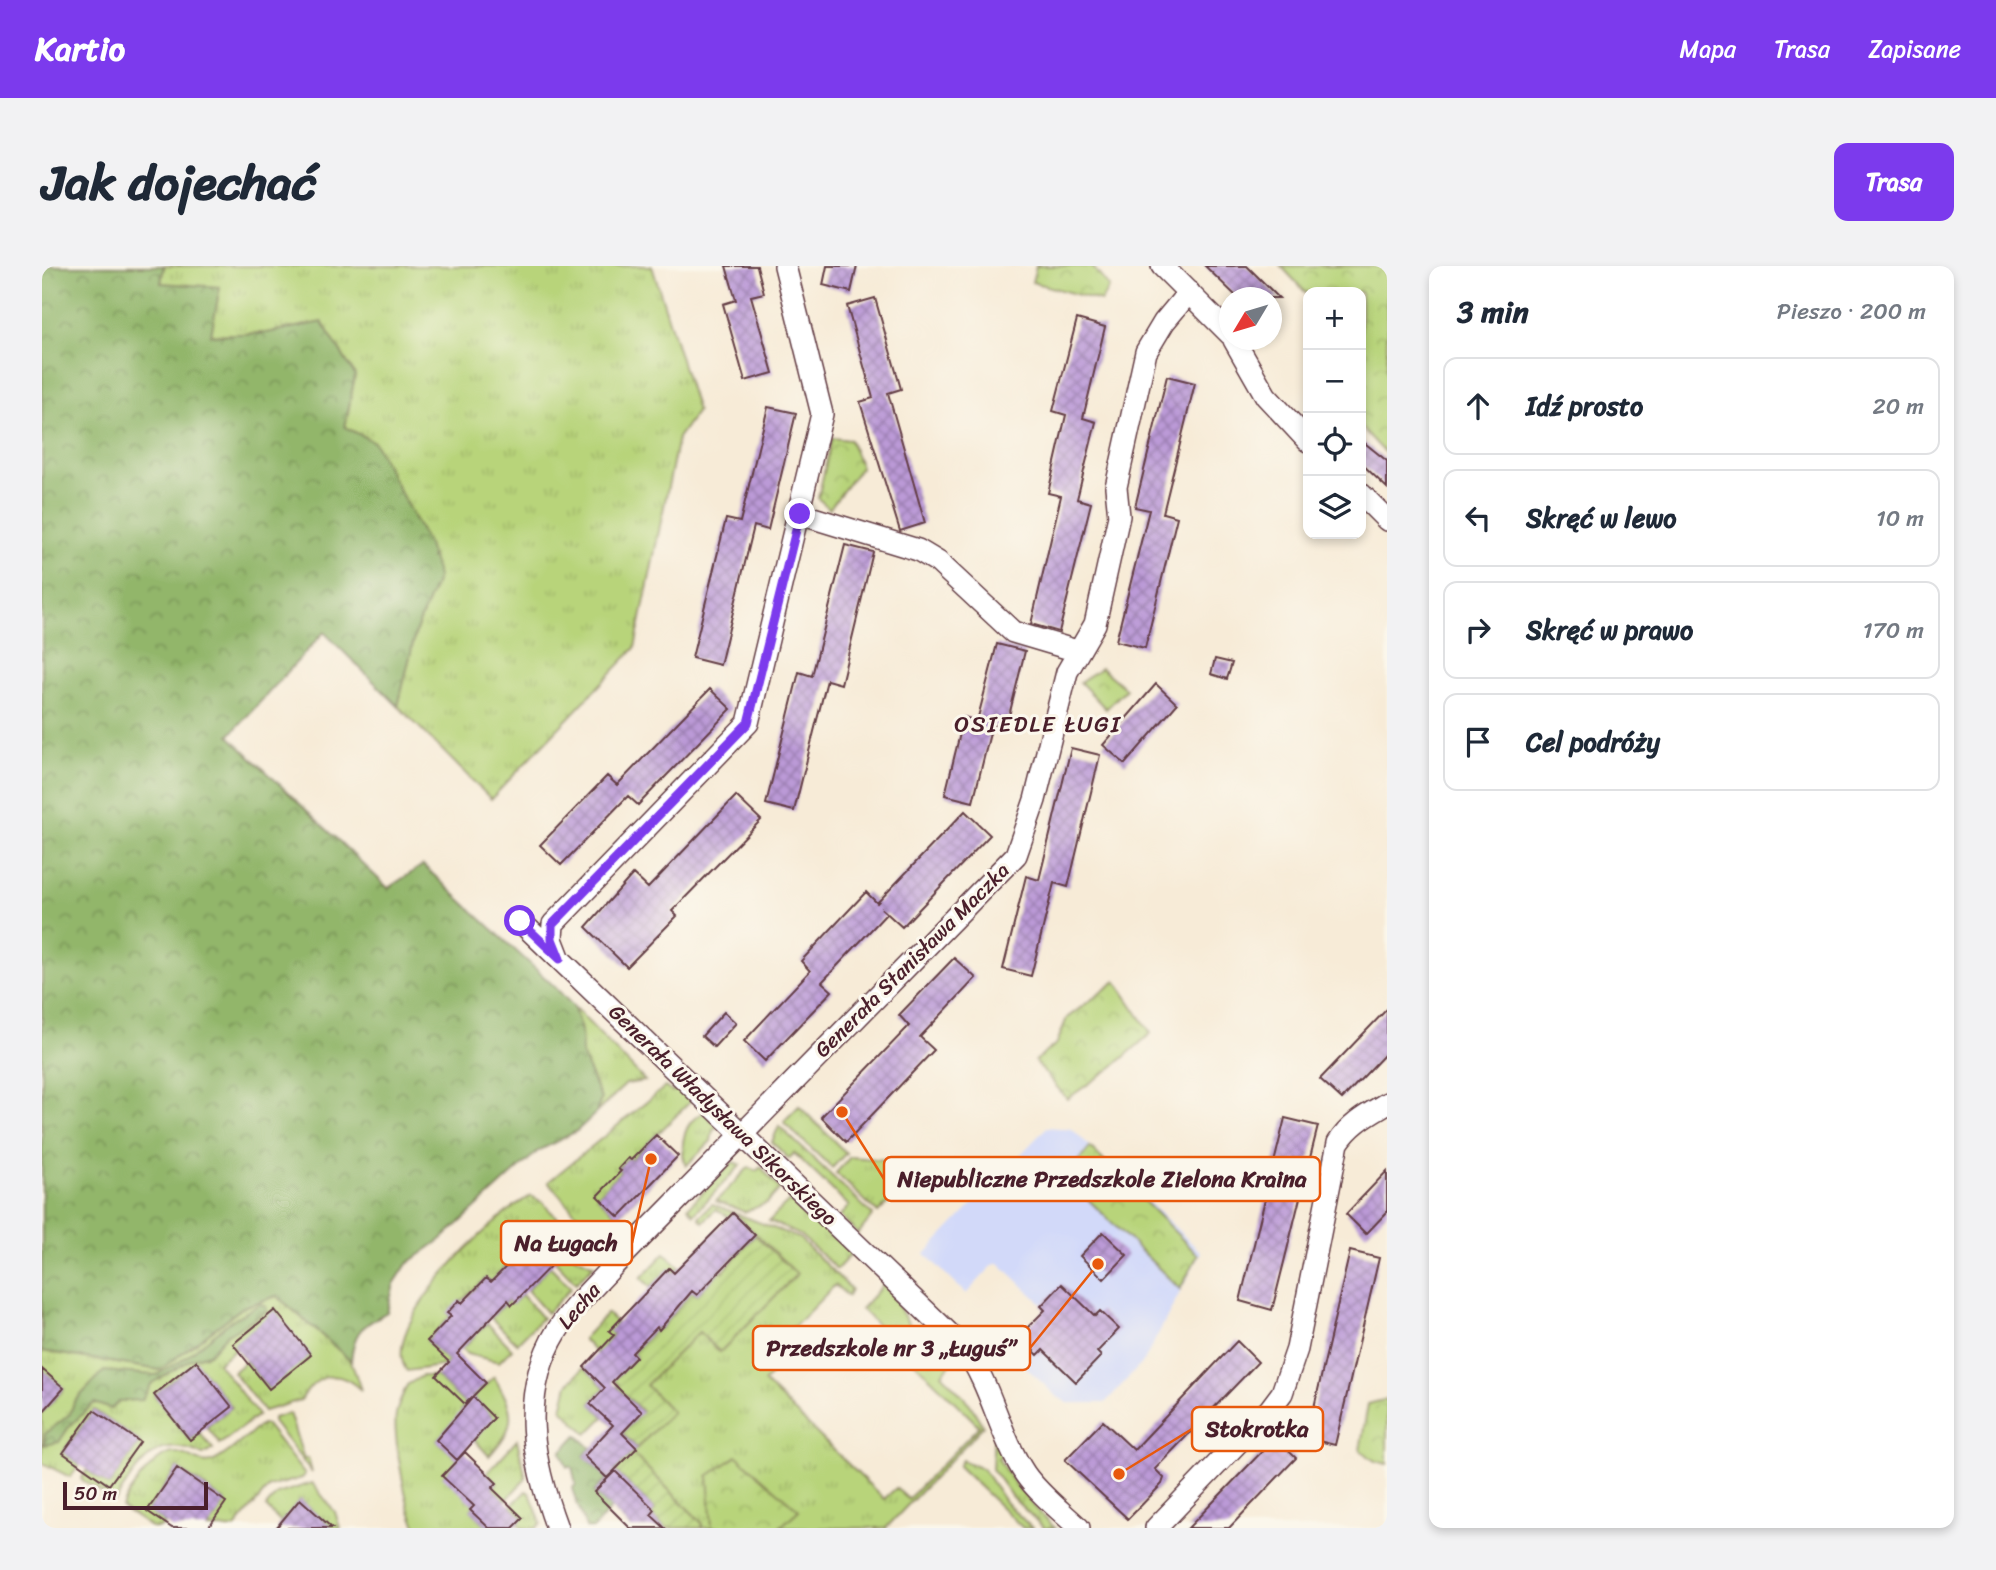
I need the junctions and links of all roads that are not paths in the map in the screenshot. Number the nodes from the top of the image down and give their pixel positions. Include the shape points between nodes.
1 (785, 266) edge
2 (1162, 266) edge
3 (1189, 292) junction
4 (1219, 323) edge
5 (1240, 350) edge
6 (1303, 436) edge
7 (1366, 499) edge
8 (800, 514) junction
9 (1387, 520) edge
10 (1077, 651) junction
11 (520, 921) dead end
12 (560, 959) junction
13 (1387, 1103) edge
14 (742, 1134) junction
15 (557, 1528) edge
16 (1079, 1528) edge
17 (1156, 1528) edge

1 - 8 street via 822,414
2 - 3 street
3 - 4 street
3 - 10 street, Generała Stanisława Maczka via 1146,352 1116,487 1119,516 1095,624
5 - 6 street via 1266,396
7 - 9 street
8 - 10 street via 918,551 937,562 1013,632
8 - 12 street via 748,723 552,925
10 - 14 street, Generała Stanisława Maczka via 1067,672 1035,800 1016,855
11 - 12 street, Generała Władysława Sikorskiego
12 - 14 street, Generała Władysława Sikorskiego
13 - 17 street via 1347,1130 1338,1143 1297,1349 1282,1393
14 - 15 street, Lecha via 604,1276 568,1316 549,1346 532,1433 539,1474
14 - 16 street, Generała Władysława Sikorskiego via 964,1348 980,1372 1024,1472

